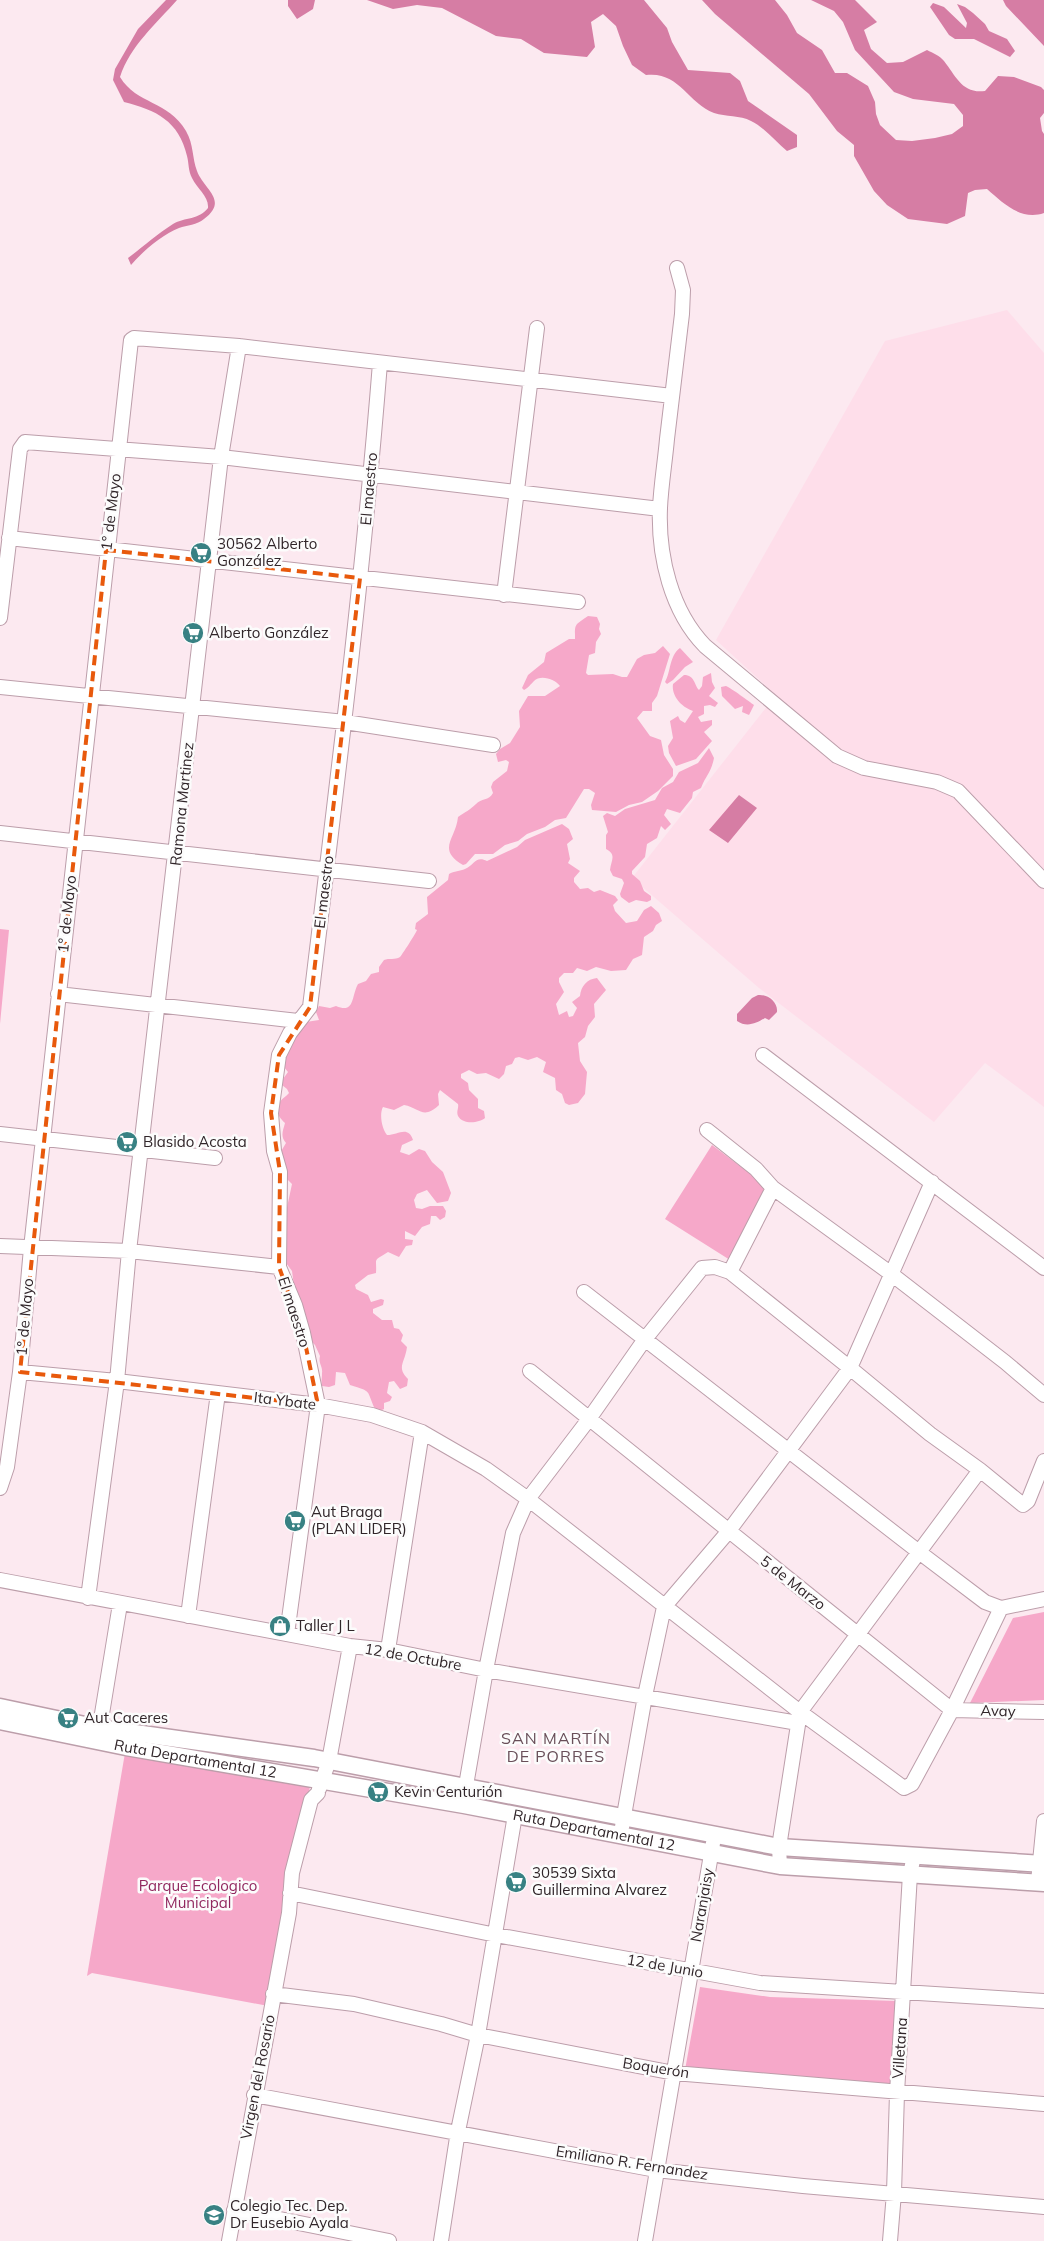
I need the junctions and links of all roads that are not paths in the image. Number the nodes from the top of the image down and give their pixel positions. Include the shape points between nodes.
1 (677, 268) dead end
2 (537, 328) dead end
3 (239, 346) junction
4 (380, 363) junction
5 (532, 380) junction
6 (672, 396) junction
7 (118, 449) junction
8 (221, 457) junction
9 (371, 474) junction
10 (517, 491) junction
11 (660, 509) junction
12 (9, 538) junction
13 (106, 550) junction
14 (209, 561) junction
15 (360, 578) junction
16 (504, 595) junction
17 (578, 602) dead end
18 (0, 618) edge
19 (0, 687) edge
20 (90, 696) junction
21 (193, 706) junction
22 (345, 722) junction
23 (493, 744) dead end
24 (0, 833) edge
25 (75, 842) junction
26 (176, 853) junction
27 (327, 870) junction
28 (429, 881) dead end
29 (1044, 881) edge
30 (58, 994) junction
31 (159, 1006) junction
32 (298, 1021) junction
33 (763, 1055) dead end
34 (707, 1130) dead end
35 (0, 1134) edge
36 (42, 1139) junction
37 (142, 1150) junction
38 (215, 1158) dead end
39 (932, 1182) junction
40 (773, 1188) junction
41 (0, 1246) edge
42 (30, 1248) junction
43 (129, 1251) junction
44 (279, 1267) junction
45 (1044, 1268) edge
46 (730, 1272) junction
47 (890, 1273) junction
48 (584, 1292) dead end
49 (645, 1339) junction
50 (850, 1368) junction
51 (20, 1372) junction
52 (530, 1372) dead end
53 (117, 1380) junction
54 (218, 1393) junction
55 (1044, 1394) edge
56 (318, 1405) junction
57 (588, 1418) junction
58 (422, 1432) junction
59 (790, 1450) junction
60 (1044, 1461) edge
61 (980, 1470) junction
62 (0, 1488) edge
63 (528, 1499) junction
64 (728, 1532) junction
65 (919, 1552) junction
66 (0, 1580) edge
67 (88, 1598) junction
68 (1044, 1599) edge
69 (120, 1604) junction
70 (664, 1607) junction
71 (1001, 1608) junction
72 (188, 1616) junction
73 (287, 1634) junction
74 (858, 1634) junction
75 (350, 1646) junction
76 (388, 1650) junction
77 (486, 1670) junction
78 (644, 1696) junction
79 (0, 1707) edge
80 (952, 1710) junction
81 (1044, 1712) edge
82 (799, 1718) junction
83 (0, 1721) edge
84 (98, 1735) junction
85 (329, 1761) junction
86 (320, 1786) junction
87 (464, 1797) junction
88 (515, 1815) junction
89 (1044, 1821) edge
90 (622, 1827) junction
91 (714, 1835) junction
92 (780, 1847) junction
93 (711, 1853) junction
94 (914, 1856) junction
95 (1042, 1864) edge
96 (780, 1866) junction
97 (910, 1874) junction
98 (1041, 1883) edge
99 (293, 1893) junction
100 (496, 1935) junction
101 (691, 1970) junction
102 (904, 1993) junction
103 (273, 1994) junction
104 (1044, 2001) edge
105 (478, 2035) junction
106 (674, 2073) junction
107 (897, 2093) junction
108 (254, 2095) junction
109 (1044, 2104) edge
110 (458, 2132) junction
111 (656, 2170) junction
112 (894, 2193) junction
113 (1044, 2207) edge
114 (234, 2210) junction
115 (229, 2241) edge
116 (389, 2241) edge
117 (441, 2241) edge
118 (645, 2241) edge
119 (890, 2241) edge

1 - 6 street via 683,290
2 - 5 street
3 - 4 street
3 - 7 street, 1° de Mayo via 131,340
3 - 8 street, Ramona Martinez
4 - 5 street
4 - 9 street, El maestro
5 - 6 street
5 - 10 street
6 - 11 street
7 - 8 street
7 - 12 street via 25,442 20,449
7 - 13 street, 1° de Mayo
8 - 9 street
8 - 14 street, Ramona Martinez
9 - 10 street
9 - 15 street, El maestro
10 - 11 street
10 - 16 street
11 - 29 street via 663,553 672,593 683,619 705,646 837,756 864,768 937,782 958,791
12 - 13 street
12 - 18 street
13 - 14 street
13 - 20 street, 1° de Mayo
14 - 15 street
14 - 21 street, Ramona Martinez
15 - 16 street
15 - 22 street, El maestro
16 - 17 street
19 - 20 street
20 - 21 street
20 - 25 street, 1° de Mayo
21 - 22 street
21 - 26 street, Ramona Martinez
22 - 23 street
22 - 27 street, El maestro
24 - 25 street
25 - 26 street
25 - 30 street, 1° de Mayo
26 - 27 street
26 - 31 street, Ramona Martinez
27 - 28 street
27 - 32 street, El maestro via 310,1007
30 - 31 street
30 - 36 street, 1° de Mayo
31 - 32 street
31 - 37 street, Ramona Martinez
32 - 44 street, El maestro via 278,1055 271,1112 274,1152 280,1172
33 - 39 street
34 - 40 street via 756,1169
35 - 36 street
36 - 37 street
36 - 42 street, 1° de Mayo
37 - 38 street
37 - 43 street, Ramona Martinez
39 - 45 street
39 - 47 street
40 - 46 street
40 - 47 street
41 - 42 street
42 - 43 street
42 - 51 street, 1° de Mayo
43 - 44 street
43 - 53 street, Ramona Martinez
44 - 56 street, El maestro via 303,1333
46 - 49 street via 715,1267 702,1268
46 - 50 street
47 - 50 street
47 - 55 street
48 - 49 street
49 - 57 street
49 - 59 street
50 - 59 street
50 - 61 street via 930,1434
51 - 53 street, Ita Ybate
51 - 62 street, 1° de Mayo
52 - 57 street, 5 de Marzo
53 - 54 street, Ita Ybate
53 - 67 street, Ramona Martinez
54 - 56 street, Ita Ybate
54 - 72 street
56 - 58 street, Ita Ybate via 372,1415
56 - 73 street, El maestro
57 - 63 street
57 - 64 street, 5 de Marzo
58 - 63 street, Ita Ybate via 486,1469
58 - 76 street
59 - 64 street
59 - 65 street
60 - 61 street via 1026,1505 1021,1505
61 - 65 street
63 - 70 street, Ita Ybate
63 - 77 street via 513,1533
64 - 70 street
64 - 74 street, 5 de Marzo
65 - 71 street via 985,1602
65 - 74 street
66 - 67 street, 12 de Octubre
67 - 69 street, 12 de Octubre
68 - 71 street
69 - 72 street, 12 de Octubre
69 - 84 street
70 - 78 street
70 - 82 street, Ita Ybate
71 - 80 street
72 - 73 street, 12 de Octubre
73 - 75 street, 12 de Octubre
74 - 80 street, 5 de Marzo
74 - 82 street
75 - 76 street, 12 de Octubre
75 - 85 street, Virgen del Rosario
76 - 77 street, 12 de Octubre
77 - 78 street, 12 de Octubre
77 - 87 street
78 - 82 street, 12 de Octubre
78 - 90 street
79 - 84 main road, Ruta Departamental 12
80 - 81 street, Avay
80 - 82 street, Ita Ybate via 912,1784 904,1788
82 - 92 street
83 - 84 main road, Ruta Departamental 12
84 - 85 main road, Ruta Departamental 12
84 - 86 main road, Ruta Departamental 12
85 - 86 street, Virgen del Rosario
85 - 87 main road, Ruta Departamental 12
86 - 87 main road, Ruta Departamental 12
86 - 99 street, Virgen del Rosario via 308,1847
87 - 88 main road, Ruta Departamental 12
87 - 90 main road, Ruta Departamental 12
88 - 90 main road, Ruta Departamental 12
88 - 100 street
89 - 95 street
90 - 91 main road, Ruta Departamental 12
90 - 93 main road, Ruta Departamental 12
91 - 92 main road, Ruta Departamental 12
91 - 93 street, Naranjaisy
92 - 94 main road, Ruta Departamental 12
92 - 96 street
93 - 96 main road, Ruta Departamental 12
93 - 101 street, Naranjaisy
94 - 95 main road, Ruta Departamental 12
94 - 97 street, Villetana
95 - 98 street
96 - 97 main road, Ruta Departamental 12
97 - 98 main road, Ruta Departamental 12
97 - 102 street, Villetana
99 - 100 street, 12 de Junio
99 - 103 street, Virgen del Rosario
100 - 101 street, 12 de Junio
100 - 105 street
101 - 102 street, 12 de Junio via 760,1983
101 - 106 street, Naranjaisy
102 - 104 street, 12 de Junio
102 - 107 street, Villetana
103 - 105 street, Boquerón via 354,2004
103 - 108 street, Virgen del Rosario
105 - 106 street, Boquerón
105 - 110 street
106 - 107 street, Boquerón
106 - 111 street, Naranjaisy
107 - 109 street, Boquerón
107 - 112 street, Villetana
108 - 110 street, Emiliano R. Fernandez
108 - 114 street, Virgen del Rosario
110 - 111 street, Emiliano R. Fernandez
110 - 117 street
111 - 112 street, Emiliano R. Fernandez
111 - 118 street, Naranjaisy
112 - 113 street, Emiliano R. Fernandez
112 - 119 street, Villetana
114 - 115 street, Virgen del Rosario
114 - 116 street

